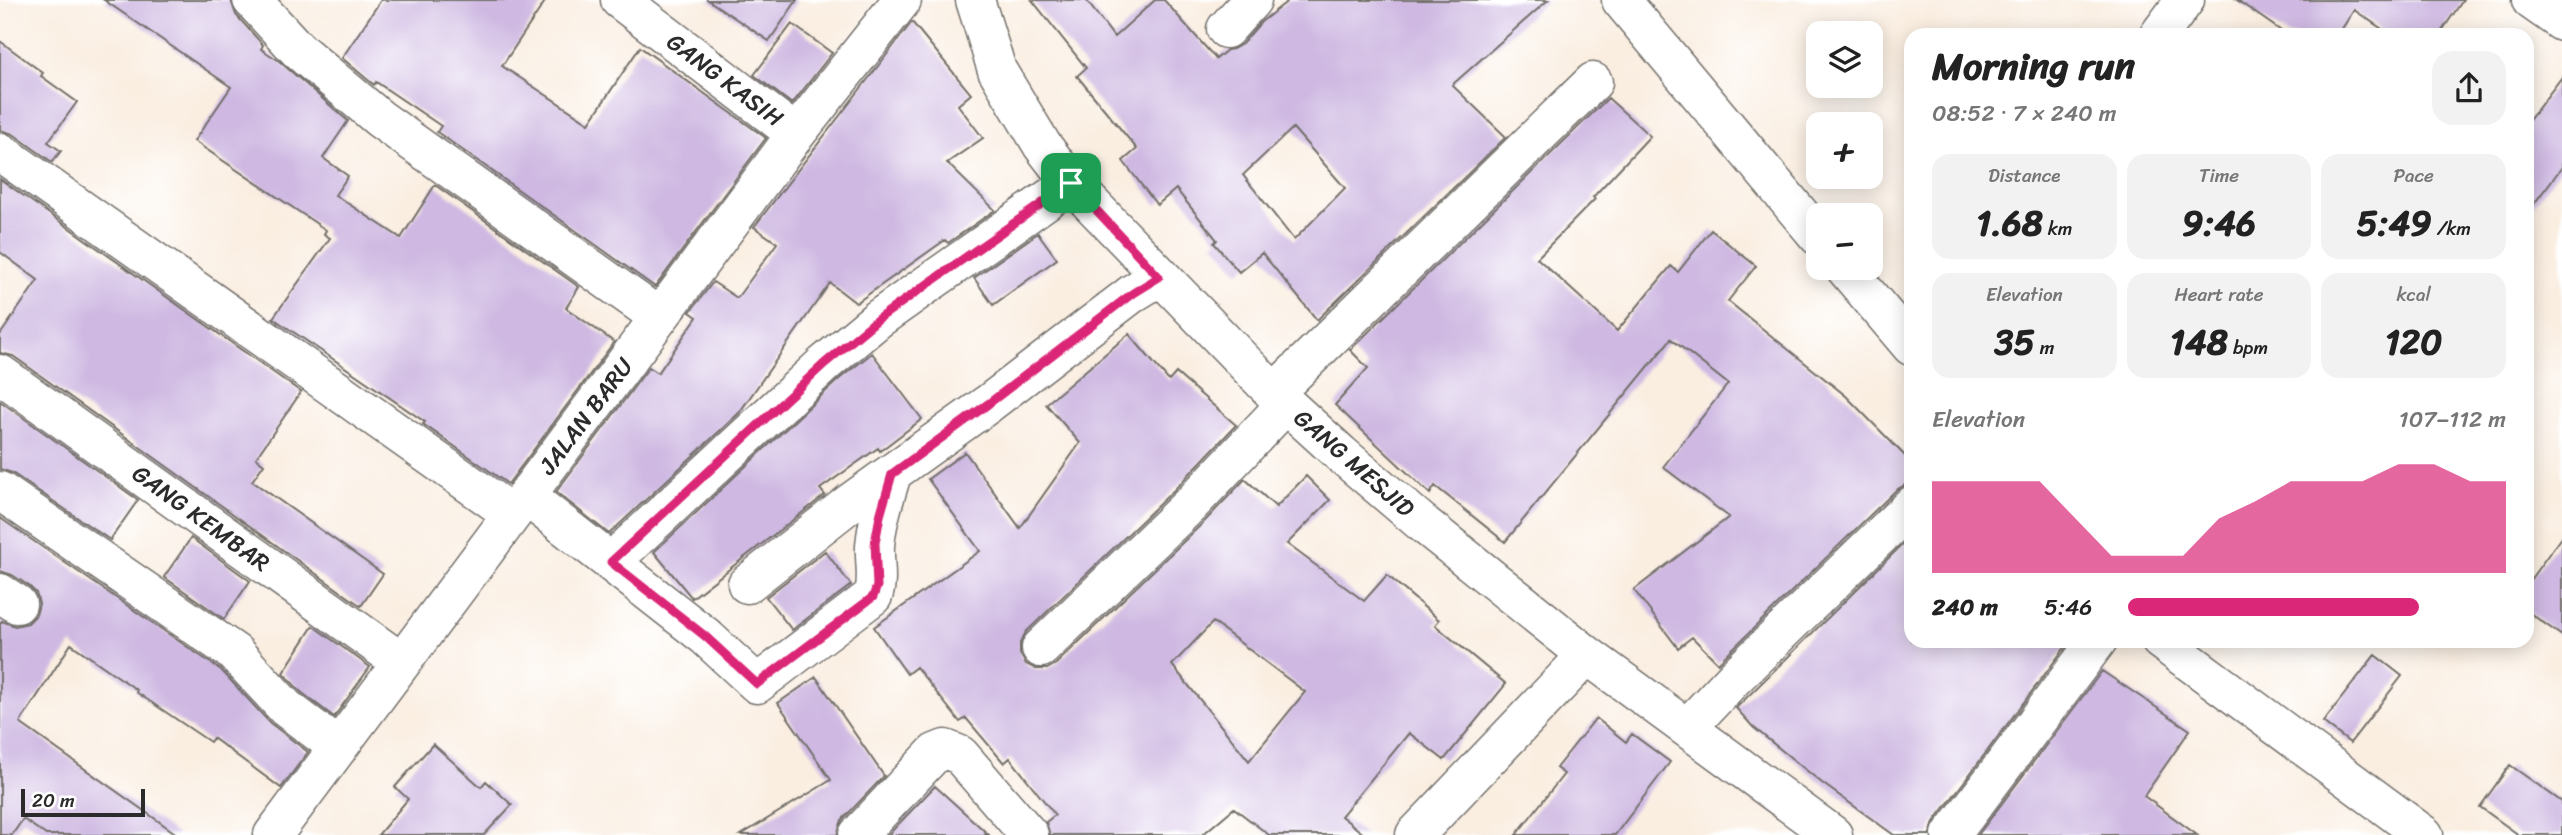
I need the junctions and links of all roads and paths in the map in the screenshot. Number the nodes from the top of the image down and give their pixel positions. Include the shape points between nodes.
1 (252, 0) edge
2 (620, 0) edge
3 (902, 0) edge
4 (975, 0) edge
5 (1252, 0) edge
6 (1621, 0) edge
7 (2185, 0) edge
8 (2531, 0) edge
9 (2562, 22) edge
10 (2167, 28) edge
11 (1226, 29) dead end
12 (1593, 82) dead end
13 (796, 134) junction
14 (0, 152) edge
15 (1071, 183) junction
16 (1806, 222) edge
17 (1159, 277) junction
18 (1855, 280) edge
19 (659, 317) junction
20 (1904, 338) edge
21 (0, 374) edge
22 (1280, 398) junction
23 (892, 474) junction
24 (0, 492) edge
25 (519, 505) junction
26 (1904, 513) edge
27 (611, 562) junction
28 (747, 584) dead end
29 (1041, 648) dead end
30 (2092, 648) edge
31 (2171, 648) edge
32 (1587, 656) junction
33 (401, 662) junction
34 (1687, 728) junction
35 (338, 747) junction
36 (273, 835) edge
37 (858, 835) edge
38 (1030, 835) edge
39 (1415, 835) edge
40 (1833, 835) edge
41 (1951, 835) edge
42 (2424, 835) edge

1 - 19 street via 298,50 380,120
2 - 13 street, GANG KASIH
3 - 13 street, JALAN BARU
4 - 15 street, GANG MESJID via 997,70 1030,127
5 - 11 street
6 - 16 street
7 - 10 street
8 - 9 street
12 - 22 street
13 - 19 street, JALAN BARU
14 - 25 street
15 - 17 street, GANG MESJID
15 - 27 street via 878,319
17 - 22 street, GANG MESJID
17 - 23 street
18 - 20 street
19 - 25 street, JALAN BARU
21 - 33 street, GANG KEMBAR
22 - 29 street via 1191,504
22 - 32 street, GANG MESJID via 1421,522
23 - 27 street via 875,543 877,586 873,597 757,684
23 - 28 street
24 - 35 street via 235,653 286,708
25 - 27 street
25 - 33 street, JALAN BARU
26 - 34 street
30 - 41 street
31 - 42 street
32 - 34 street, GANG MESJID
32 - 39 street
33 - 35 street, JALAN BARU
34 - 40 street, GANG MESJID
35 - 36 street, JALAN BARU
37 - 38 street via 934,753 945,749 960,755

